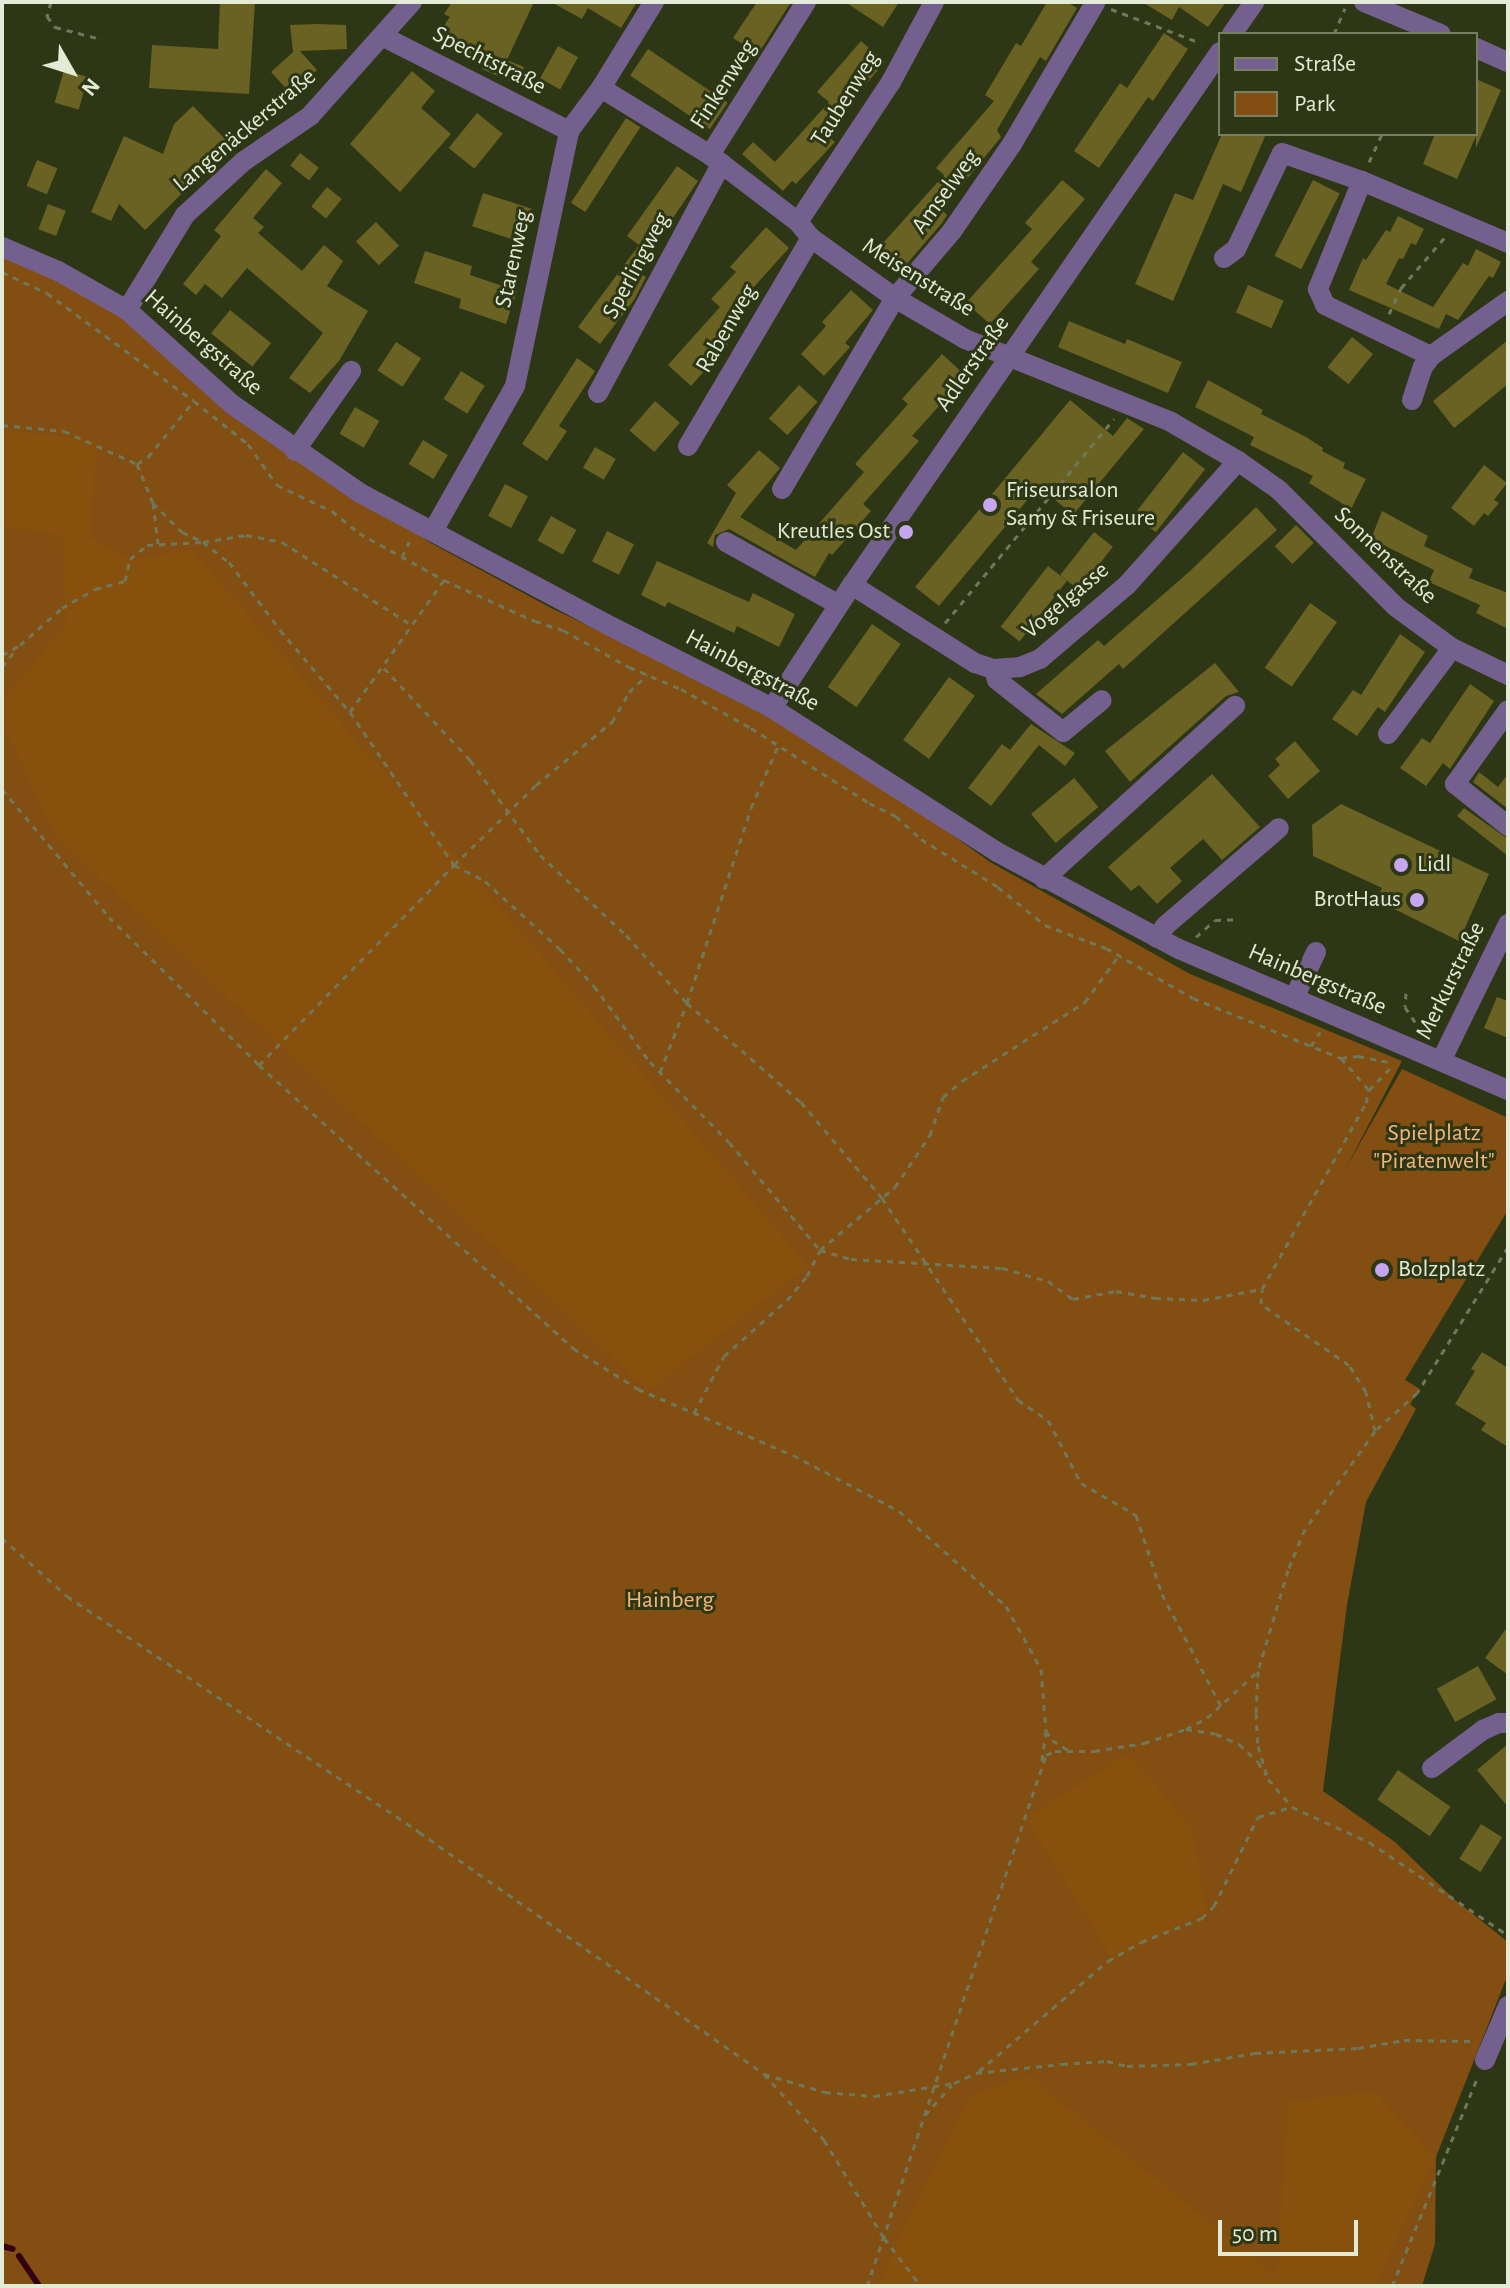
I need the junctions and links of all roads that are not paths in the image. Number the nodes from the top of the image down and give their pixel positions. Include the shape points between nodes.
1 (412, 2) edge
2 (654, 2) edge
3 (806, 2) edge
4 (934, 2) edge
5 (1254, 2) edge
6 (1364, 2) edge
7 (1095, 3) edge
8 (1233, 32) edge
9 (1436, 32) edge
10 (384, 37) junction
11 (1213, 48) edge
12 (1478, 49) edge
13 (1508, 62) edge
14 (601, 88) junction
15 (569, 131) junction
16 (716, 159) junction
17 (1362, 181) junction
18 (804, 230) junction
19 (1508, 243) edge
20 (2, 247) edge
21 (1224, 258) dead end
22 (895, 298) junction
23 (1508, 301) edge
24 (127, 310) junction
25 (1431, 356) junction
26 (1009, 358) junction
27 (351, 371) dead end
28 (598, 393) dead end
29 (1412, 400) dead end
30 (688, 446) dead end
31 (295, 451) junction
32 (1238, 461) junction
33 (782, 489) dead end
34 (433, 531) junction
35 (726, 542) dead end
36 (852, 585) junction
37 (839, 605) junction
38 (1452, 648) junction
39 (994, 669) junction
40 (1508, 675) edge
41 (1102, 700) dead end
42 (1235, 706) dead end
43 (772, 708) junction
44 (1508, 710) edge
45 (1388, 734) dead end
46 (1508, 826) edge
47 (1279, 828) dead end
48 (1044, 879) junction
49 (1508, 924) edge
50 (1157, 938) junction
51 (1316, 952) dead end
52 (1294, 998) junction
53 (1441, 1061) junction
54 (1508, 1090) edge
55 (1508, 1723) edge
56 (1432, 1768) dead end
57 (1508, 2006) edge
58 (1488, 2052) road end

1 - 10 street, Langenäckerstraße
2 - 14 street, Starenweg
3 - 16 street, Finkenweg
4 - 18 street, Taubenweg
5 - 8 street
6 - 9 street
7 - 22 street, Amselweg via 1004,157 952,231
10 - 15 street, Spechtstraße
10 - 24 street, Langenäckerstraße via 310,116 244,161 185,215
11 - 26 street, Adlerstraße
12 - 13 street
14 - 15 street, Starenweg
14 - 16 street, Meisenstraße
15 - 34 street, Starenweg via 515,386
16 - 18 street, Meisenstraße
16 - 28 street, Sperlingweg
17 - 19 street
17 - 21 street via 1282,153 1236,249
17 - 25 street via 1318,289 1325,305
18 - 22 street, Meisenstraße
18 - 30 street, Rabenweg
20 - 24 street, Hainbergstraße
22 - 26 street, Meisenstraße
22 - 33 street, Amselweg
23 - 25 street
24 - 31 street, Hainbergstraße via 233,405
25 - 29 street
26 - 32 street, Meisenstraße via 1171,422
26 - 36 street, Adlerstraße
27 - 31 street
31 - 34 street, Hainbergstraße
32 - 38 street, Sonnenstraße via 1279,490 1396,607
32 - 39 street, Vogelgasse via 1127,585 1051,650 1020,667
34 - 43 street, Hainbergstraße
35 - 37 street
36 - 37 street, Adlerstraße
36 - 39 street via 975,663
37 - 43 street, Adlerstraße
38 - 40 street, Sonnenstraße
38 - 45 street
39 - 41 street via 997,680 1063,732
42 - 48 street
43 - 48 street, Hainbergstraße
44 - 46 street via 1455,784
47 - 50 street
48 - 50 street, Hainbergstraße
49 - 53 street, Merkurstraße
50 - 52 street, Hainbergstraße
51 - 52 street
52 - 53 street, Hainbergstraße
53 - 54 street, Hainbergstraße
55 - 56 street via 1483,1730
57 - 58 street

